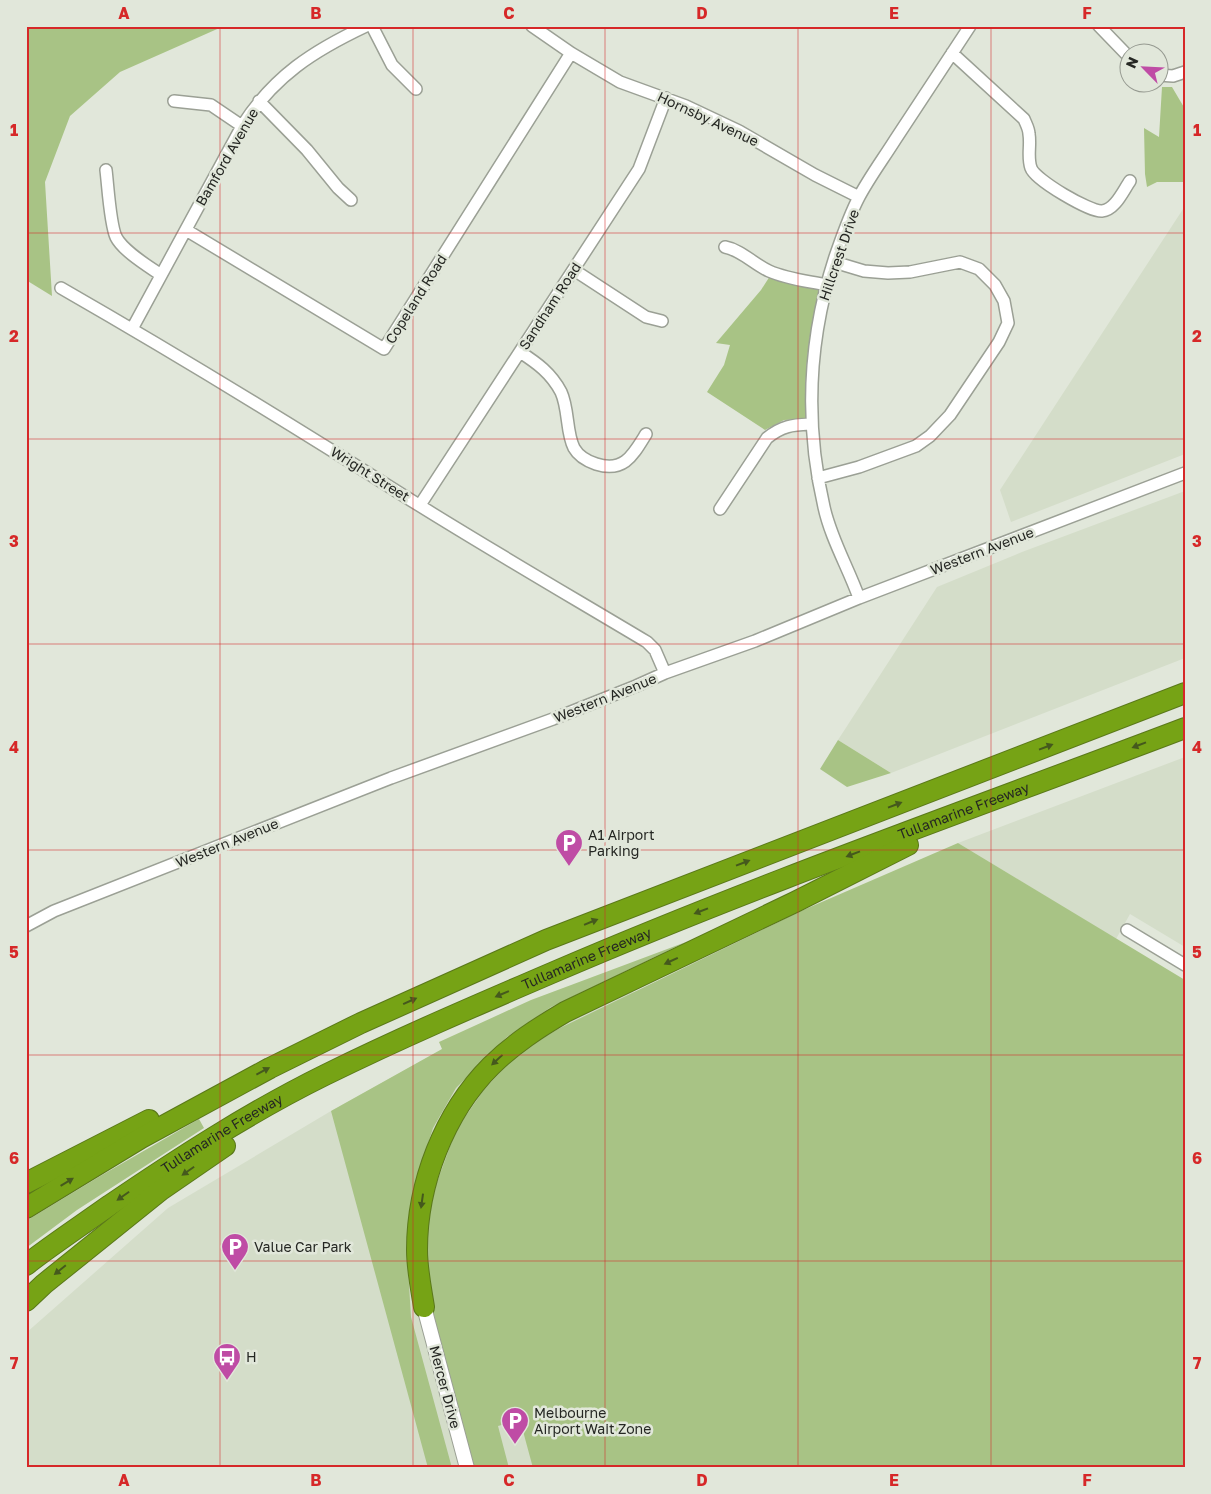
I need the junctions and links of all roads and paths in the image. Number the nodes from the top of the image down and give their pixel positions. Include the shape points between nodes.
1 (366, 26) edge
2 (372, 26) edge
3 (532, 26) edge
4 (970, 26) edge
5 (1099, 26) edge
6 (1118, 46) edge
7 (571, 53) junction
8 (952, 53) junction
9 (1185, 72) edge
10 (1168, 76) edge
11 (416, 89) dead end
12 (666, 98) junction
13 (174, 101) dead end
14 (259, 101) junction
15 (242, 126) junction
16 (106, 170) dead end
17 (1130, 181) dead end
18 (859, 197) junction
19 (351, 200) dead end
20 (186, 230) junction
21 (725, 247) dead end
22 (834, 262) junction
23 (574, 270) junction
24 (160, 275) junction
25 (826, 285) junction
26 (61, 288) dead end
27 (662, 322) dead end
28 (132, 329) junction
29 (520, 352) junction
30 (812, 424) junction
31 (646, 434) dead end
32 (1185, 472) edge
33 (818, 478) junction
34 (420, 506) junction
35 (720, 509) dead end
36 (859, 598) junction
37 (665, 673) junction
38 (1185, 693) edge
39 (1185, 728) edge
40 (997, 800) junction
41 (26, 926) edge
42 (1127, 930) dead end
43 (1185, 965) edge
44 (473, 1006) junction
45 (220, 1094) junction
46 (26, 1183) edge
47 (26, 1208) edge
48 (26, 1265) edge
49 (26, 1300) edge
50 (424, 1307) joint
51 (467, 1468) edge

1 - 14 street, Bamford Avenue via 296,66
2 - 11 street via 392,65
3 - 7 street, Hornsby Avenue
4 - 8 street, Hillcrest Drive
5 - 6 street
7 - 12 street, Hornsby Avenue via 620,82
7 - 20 street, Copeland Road via 384,349
8 - 17 street via 1024,119 1029,132 1028,159 1031,170 1039,178 1089,209 1103,211 1114,205
8 - 18 street, Hillcrest Drive
9 - 10 street
12 - 18 street, Hornsby Avenue via 739,131
12 - 23 street, Sandham Road via 639,169
13 - 15 street via 211,105
14 - 15 street, Bamford Avenue
14 - 19 street
15 - 20 street, Bamford Avenue
16 - 24 street via 116,237 142,263
18 - 22 street, Hillcrest Drive
20 - 24 street, Bamford Avenue
21 - 25 street via 784,277
22 - 25 street, Hillcrest Drive
22 - 33 street via 864,271 888,273 960,262 979,270 995,285 1004,301 1008,323 999,342 950,415 930,436 916,446
23 - 27 street via 646,317
23 - 29 street, Sandham Road
24 - 28 street, Bamford Avenue
25 - 30 street, Hillcrest Drive via 814,351
26 - 28 street, Wright Street
28 - 34 street, Wright Street
29 - 31 street via 541,365 560,392 573,447 587,461 603,466 619,465 633,455
29 - 34 street, Sandham Road
30 - 33 street, Hillcrest Drive
30 - 35 street via 788,426 767,438
32 - 36 street, Western Avenue
33 - 36 street, Hillcrest Drive via 833,535
34 - 37 street, Wright Street via 647,642 655,650
36 - 37 street, Western Avenue via 755,641
37 - 41 street, Western Avenue via 54,911
45 -> 38 highway via 361,1023 546,940
39 -> 40 highway, Tullamarine Freeway
40 -> 44 highway, Tullamarine Freeway via 649,931
40 -> 50 highway via 795,902 565,1012 512,1047 482,1075 457,1108 431,1164 417,1250
42 - 43 street
44 -> 48 highway, Tullamarine Freeway via 265,1107 146,1180
44 -> 49 highway via 295,1104 211,1155 130,1214
45 - 46 highway via 204,1094
47 -> 45 highway
50 - 51 street, Mercer Drive

